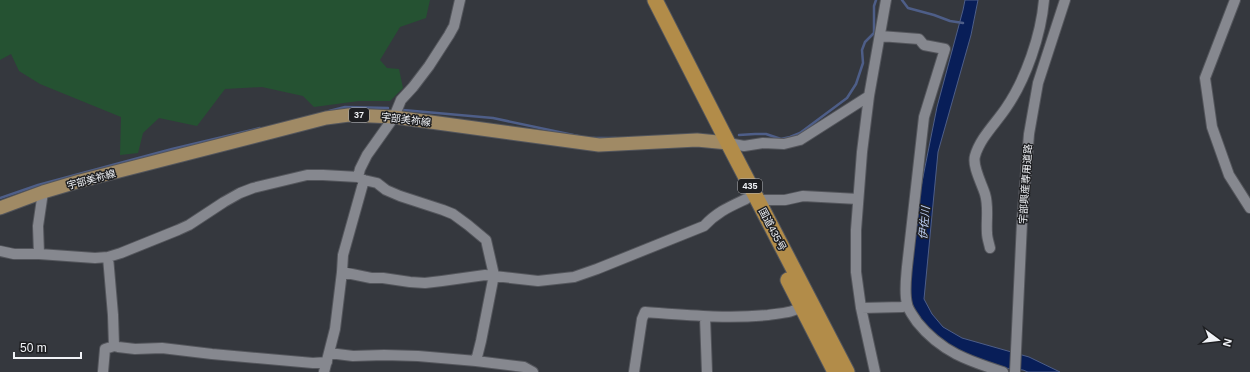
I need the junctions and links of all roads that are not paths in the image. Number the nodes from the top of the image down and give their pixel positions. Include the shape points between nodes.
1 (460, 0) edge
2 (644, 0) edge
3 (655, 0) edge
4 (886, 0) edge
5 (1044, 0) edge
6 (1065, 0) edge
7 (1235, 0) edge
8 (880, 36) junction
9 (869, 96) junction
10 (394, 117) junction
11 (722, 142) junction
12 (361, 178) junction
13 (43, 192) junction
14 (858, 199) junction
15 (752, 200) junction
16 (0, 208) edge
17 (1250, 208) edge
18 (990, 248) dead end
19 (0, 251) edge
20 (39, 254) junction
21 (108, 257) junction
22 (342, 272) junction
23 (494, 275) junction
24 (806, 305) junction
25 (907, 305) junction
26 (861, 308) junction
27 (704, 317) junction
28 (114, 346) junction
29 (476, 361) junction
30 (327, 362) edge
31 (103, 372) edge
32 (533, 372) edge
33 (634, 372) edge
34 (707, 372) edge
35 (835, 372) edge
36 (847, 372) edge
37 (875, 372) edge
38 (1003, 372) edge
39 (1015, 372) edge

1 - 10 street via 454,26 449,35 429,66 401,100
2 - 11 highway, 国道435号 / 435
3 - 11 highway, 国道435号 / 435
4 - 8 street
5 - 18 street via 1039,33 1022,77 1007,106 982,141 975,157 986,196
6 - 39 street, 宇部興産専用道路 via 1038,83 1029,134
7 - 17 street via 1206,78 1212,127 1229,175
8 - 9 street
8 - 25 street via 919,40 924,45 945,49 924,117 907,267
9 - 11 street via 800,140 784,144 756,143 744,146
9 - 14 street
10 - 11 main road, 宇部美祢線 / 37 via 599,145 697,140
10 - 12 street via 367,155 360,169
10 - 13 main road, 宇部美祢線 / 37 via 349,114 326,118
11 - 15 highway, 国道435号 / 435
12 - 21 street via 307,175 253,188 178,230
12 - 22 street via 343,256
12 - 23 street via 400,196 453,214 486,240
13 - 16 main road, 宇部美祢線 / 37
13 - 20 street via 38,226
14 - 15 street via 802,196 785,200
14 - 26 street via 856,272
15 - 23 street via 726,208 712,216 704,226 574,277 538,281
15 - 24 highway, 国道435号 / 435
19 - 20 street
20 - 21 street
21 - 28 street
22 - 23 street via 371,278 426,283
22 - 30 street via 335,329
23 - 29 street
24 - 27 street via 794,312 745,317
24 - 35 highway, 国道435号 / 435
24 - 36 highway, 国道435号 / 435
25 - 26 street
25 - 38 street via 926,333 940,345 974,363
26 - 37 street
27 - 33 street via 645,312
27 - 34 street
28 - 30 street via 135,349 162,348 313,363
28 - 31 street via 105,349
29 - 30 street via 384,355 353,356
29 - 32 street via 524,367

